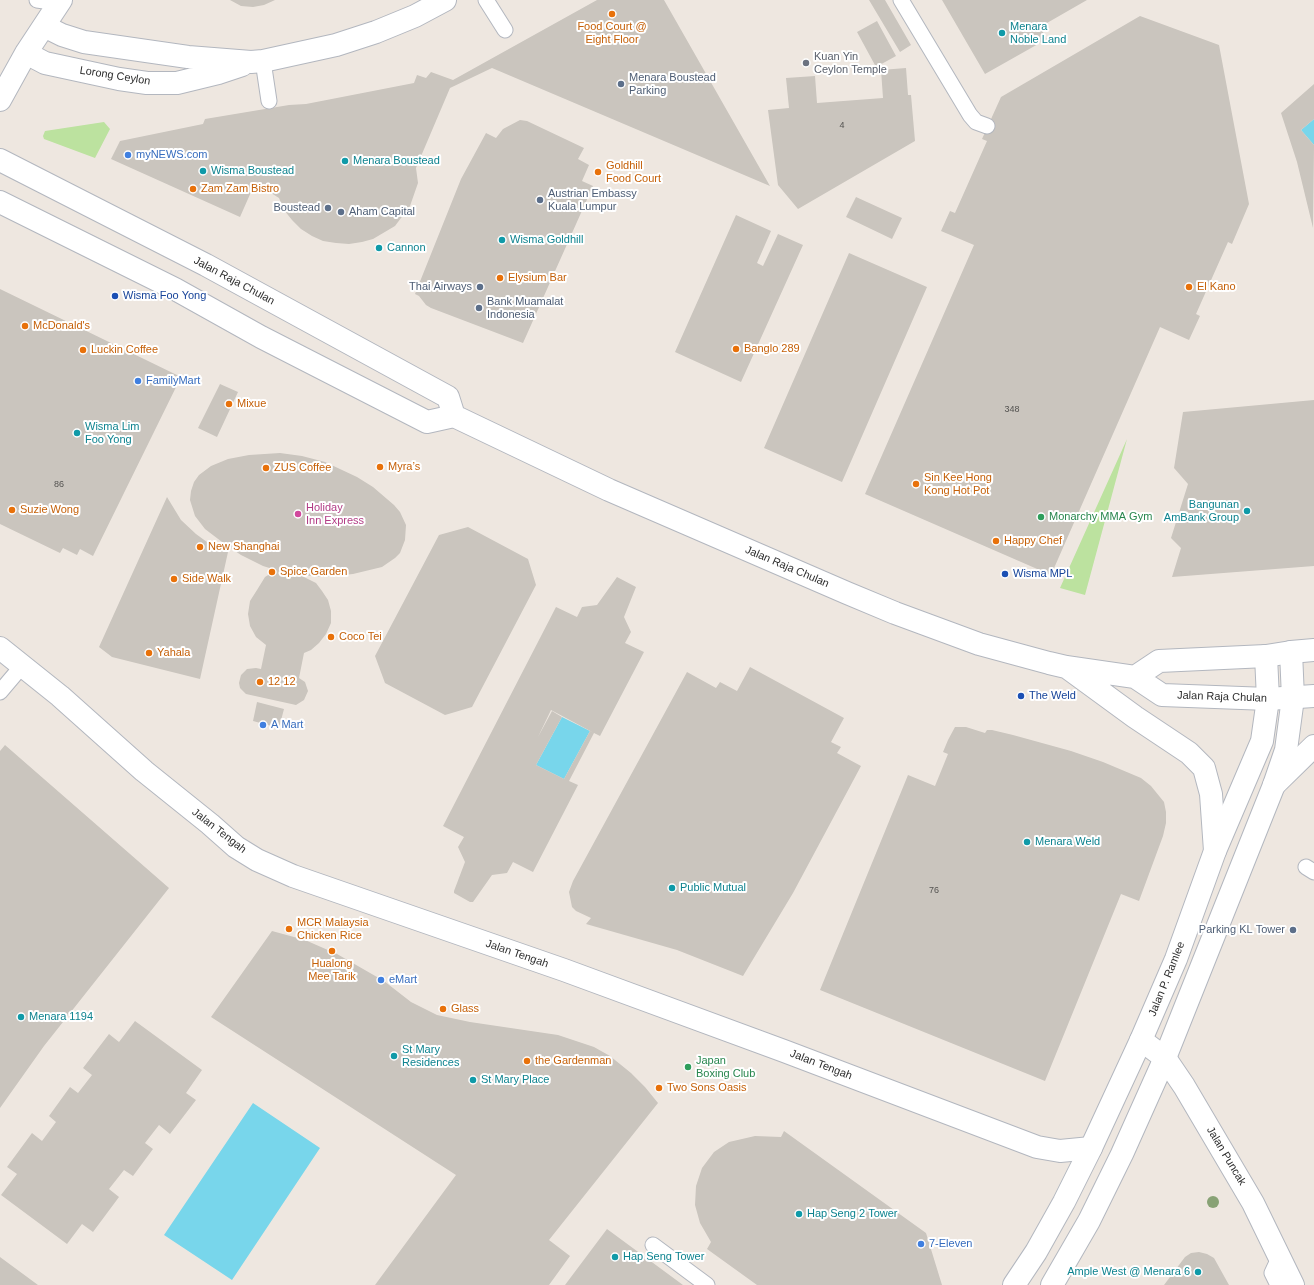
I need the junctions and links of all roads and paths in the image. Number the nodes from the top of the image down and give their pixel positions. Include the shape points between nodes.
1 (37, 0) edge
2 (444, 0) edge
3 (486, 0) edge
4 (901, 0) edge
5 (60, 2) edge
6 (44, 26) junction
7 (505, 30) dead end
8 (26, 53) junction
9 (257, 61) junction
10 (0, 100) edge
11 (269, 101) dead end
12 (987, 126) dead end
13 (0, 160) edge
14 (0, 202) edge
15 (454, 416) junction
16 (0, 648) edge
17 (1314, 650) edge
18 (1291, 652) junction
19 (1266, 656) junction
20 (22, 666) junction
21 (1066, 667) junction
22 (1135, 676) junction
23 (0, 692) edge
24 (1304, 697) edge
25 (1268, 699) junction
26 (1314, 746) edge
27 (1274, 785) junction
28 (1215, 851) junction
29 (1141, 1040) junction
30 (1165, 1058) junction
31 (1091, 1148) junction
32 (653, 1245) dead end
33 (1279, 1258) junction
34 (707, 1285) edge
35 (1014, 1285) edge
36 (1052, 1285) edge
37 (1278, 1285) edge
38 (1293, 1285) edge

1 - 5 lane
2 - 9 street, Lorong Ceylon via 415,16 376,32 336,45
3 - 7 lane
4 - 12 lane via 970,115 976,122
5 - 6 street
6 - 8 street
6 - 9 street, Lorong Ceylon via 84,42 107,46 188,57
8 - 9 street, Lorong Ceylon via 45,63 147,83 178,83
8 - 10 street
9 - 11 lane
13 - 15 street, Jalan Raja Chulan via 206,265 448,397
14 - 15 street via 175,289 427,422
15 - 21 street, Jalan Raja Chulan via 609,490 847,593 979,644
16 - 20 street, Jalan Tengah
17 - 18 street
18 - 19 street
18 - 24 street
19 - 22 street via 1159,661
19 - 25 street, Jalan P. Ramlee
20 - 23 lane
20 - 31 street, Jalan Tengah via 236,847 287,874 564,970 1037,1147 1060,1151
21 - 22 street, Jalan Raja Chulan
21 - 28 street via 1189,753 1204,768 1211,794
22 - 25 street, Jalan Raja Chulan via 1162,695
24 - 25 street, Jalan Raja Chulan
24 - 27 street
25 - 28 street, Jalan P. Ramlee via 1262,740
26 - 27 street
27 - 30 street
28 - 29 street, Jalan P. Ramlee via 1176,960
29 - 30 street, Jalan Puncak
29 - 31 street, Jalan P. Ramlee
30 - 33 street, Jalan Puncak via 1253,1203
30 - 36 street via 1110,1182
31 - 35 street, Jalan P. Ramlee via 1036,1252
32 - 34 lane
33 - 37 lane via 1272,1273
33 - 38 street, Jalan Puncak

